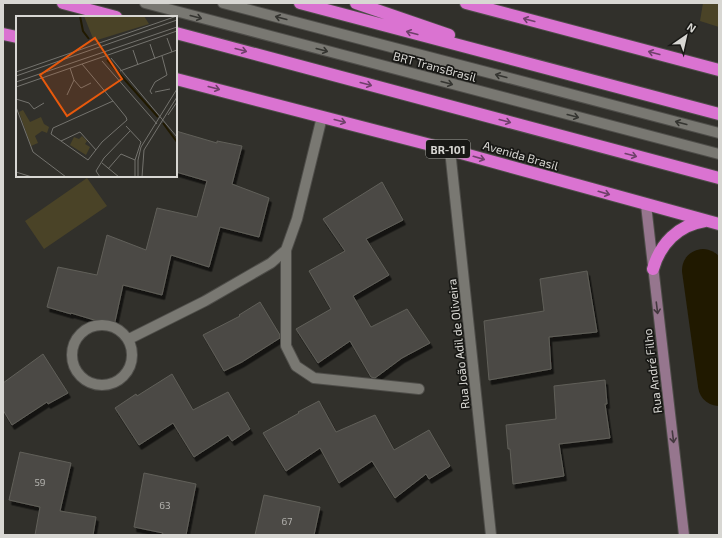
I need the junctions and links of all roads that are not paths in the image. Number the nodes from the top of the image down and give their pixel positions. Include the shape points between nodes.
1 (63, 3) edge
2 (145, 3) edge
3 (223, 3) edge
4 (300, 3) edge
5 (356, 3) edge
6 (466, 3) edge
7 (112, 16) edge
8 (177, 33) edge
9 (3, 34) edge
10 (16, 37) edge
11 (545, 68) junction
12 (719, 70) edge
13 (177, 79) edge
14 (719, 114) edge
15 (322, 117) junction
16 (719, 133) edge
17 (450, 150) junction
18 (719, 154) edge
19 (719, 178) edge
20 (646, 205) junction
21 (707, 221) junction
22 (719, 224) edge
23 (719, 230) edge
24 (286, 250) junction
25 (652, 269) junction
26 (129, 339) junction
27 (419, 389) dead end
28 (491, 535) edge
29 (684, 535) edge

1 - 7 highway
2 -> 18 street, BRT TransBrasil
16 -> 3 street, BRT TransBrasil
11 -> 4 highway
5 - 11 highway
12 -> 6 highway
8 -> 19 highway
9 - 10 highway
11 - 14 highway
13 -> 15 highway, Avenida Brasil / BR-101
15 -> 17 highway, Avenida Brasil / BR-101
15 - 24 street via 297,219
17 -> 20 highway, Avenida Brasil / BR-101
17 - 28 street, Rua João Adil de Oliveira
20 - 21 highway, Avenida Brasil / BR-101
20 - 25 street, Rua André Filho
21 - 22 highway, Avenida Brasil / BR-101
21 - 23 highway
21 - 25 highway via 694,223 674,234 657,256
24 - 26 street via 271,264
24 - 27 street via 286,346 296,366 314,378
25 -> 29 street, Rua André Filho
26 - 26 street via 132,349 130,369 116,382 96,384 86,381 79,374 74,365 73,346 85,330 94,325 114,326

